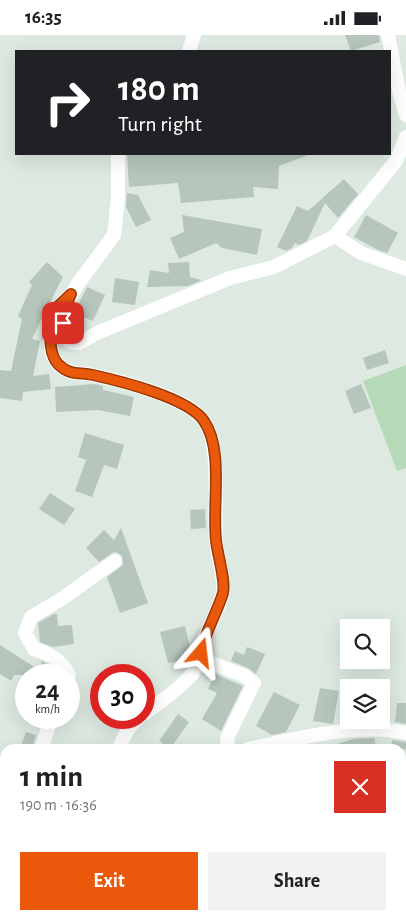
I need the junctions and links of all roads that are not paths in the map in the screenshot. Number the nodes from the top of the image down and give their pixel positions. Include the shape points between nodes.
1 (194, 35) edge
2 (388, 35) edge
3 (189, 50) edge
4 (406, 115) edge
5 (406, 137) edge
6 (118, 155) edge
7 (335, 236) junction
8 (406, 269) edge
9 (71, 294) junction
10 (115, 561) dead end
11 (198, 658) junction
12 (62, 664) edge
13 (155, 705) edge
14 (48, 729) edge
15 (129, 729) edge
16 (406, 733) edge
17 (44, 744) edge
18 (121, 744) edge
19 (228, 744) edge
20 (272, 744) edge

1 - 3 street
2 - 4 street
5 - 7 street via 396,161
6 - 9 street via 114,235
7 - 8 street via 360,253
7 - 9 street via 274,267 230,278 80,343 70,342 63,323
9 - 11 street via 51,313 50,344 57,363 70,373 127,383 176,401 196,413 209,429 215,459 216,540 223,591
10 - 12 street via 31,617 25,633 34,649 51,655
11 - 13 street via 192,674
11 - 19 street via 254,683 227,738
14 - 17 street
15 - 18 street
16 - 20 street via 354,730

